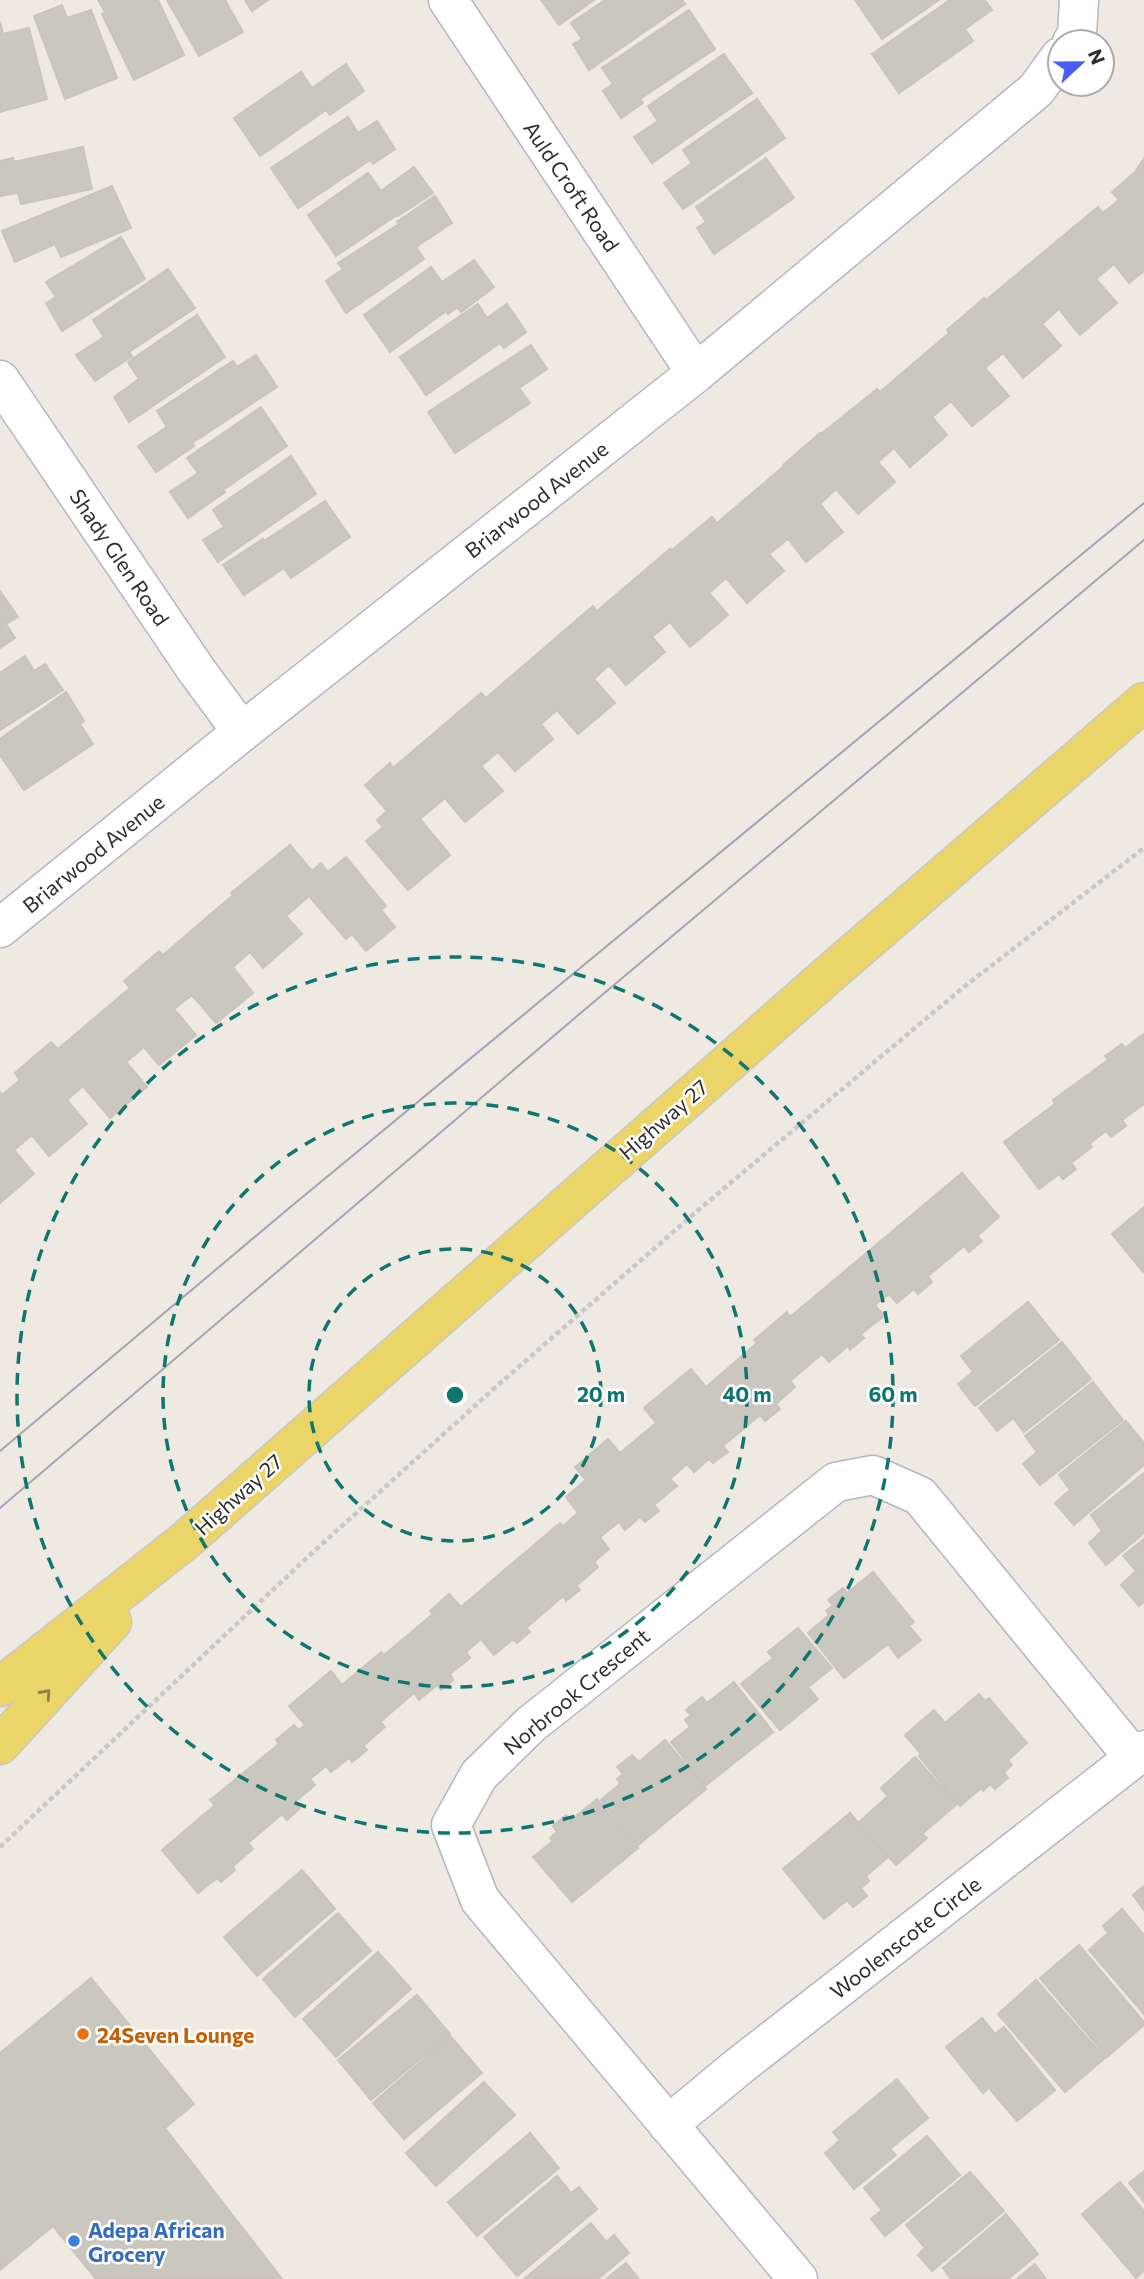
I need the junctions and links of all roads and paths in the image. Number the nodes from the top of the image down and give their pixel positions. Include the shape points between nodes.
1 (448, 0) edge
2 (1079, 0) edge
3 (1077, 28) edge
4 (1046, 76) edge
5 (696, 373) junction
6 (0, 380) edge
7 (1144, 702) edge
8 (242, 732) junction
9 (1144, 848) edge
10 (0, 928) edge
11 (186, 1540) junction
12 (0, 1687) edge
13 (0, 1745) edge
14 (1139, 1754) edge
15 (0, 1847) edge
16 (668, 2125) junction
17 (798, 2279) edge

1 - 5 street, Auld Croft Road
2 - 3 street
4 - 5 street, Briarwood Avenue via 1036,90
5 - 8 street, Briarwood Avenue
6 - 8 street, Shady Glen Road
7 - 11 main road, Highway 27
8 - 10 street, Briarwood Avenue
9 - 15 path via 965,986 702,1206 312,1553
11 - 12 main road, Highway 27
13 -> 11 main road, Highway 27
14 - 16 street, Woolenscote Circle
14 - 16 street, Norbrook Crescent via 920,1496 873,1475 836,1482 530,1725 479,1775 451,1825 480,1900
16 - 17 street, Norbrook Crescent

